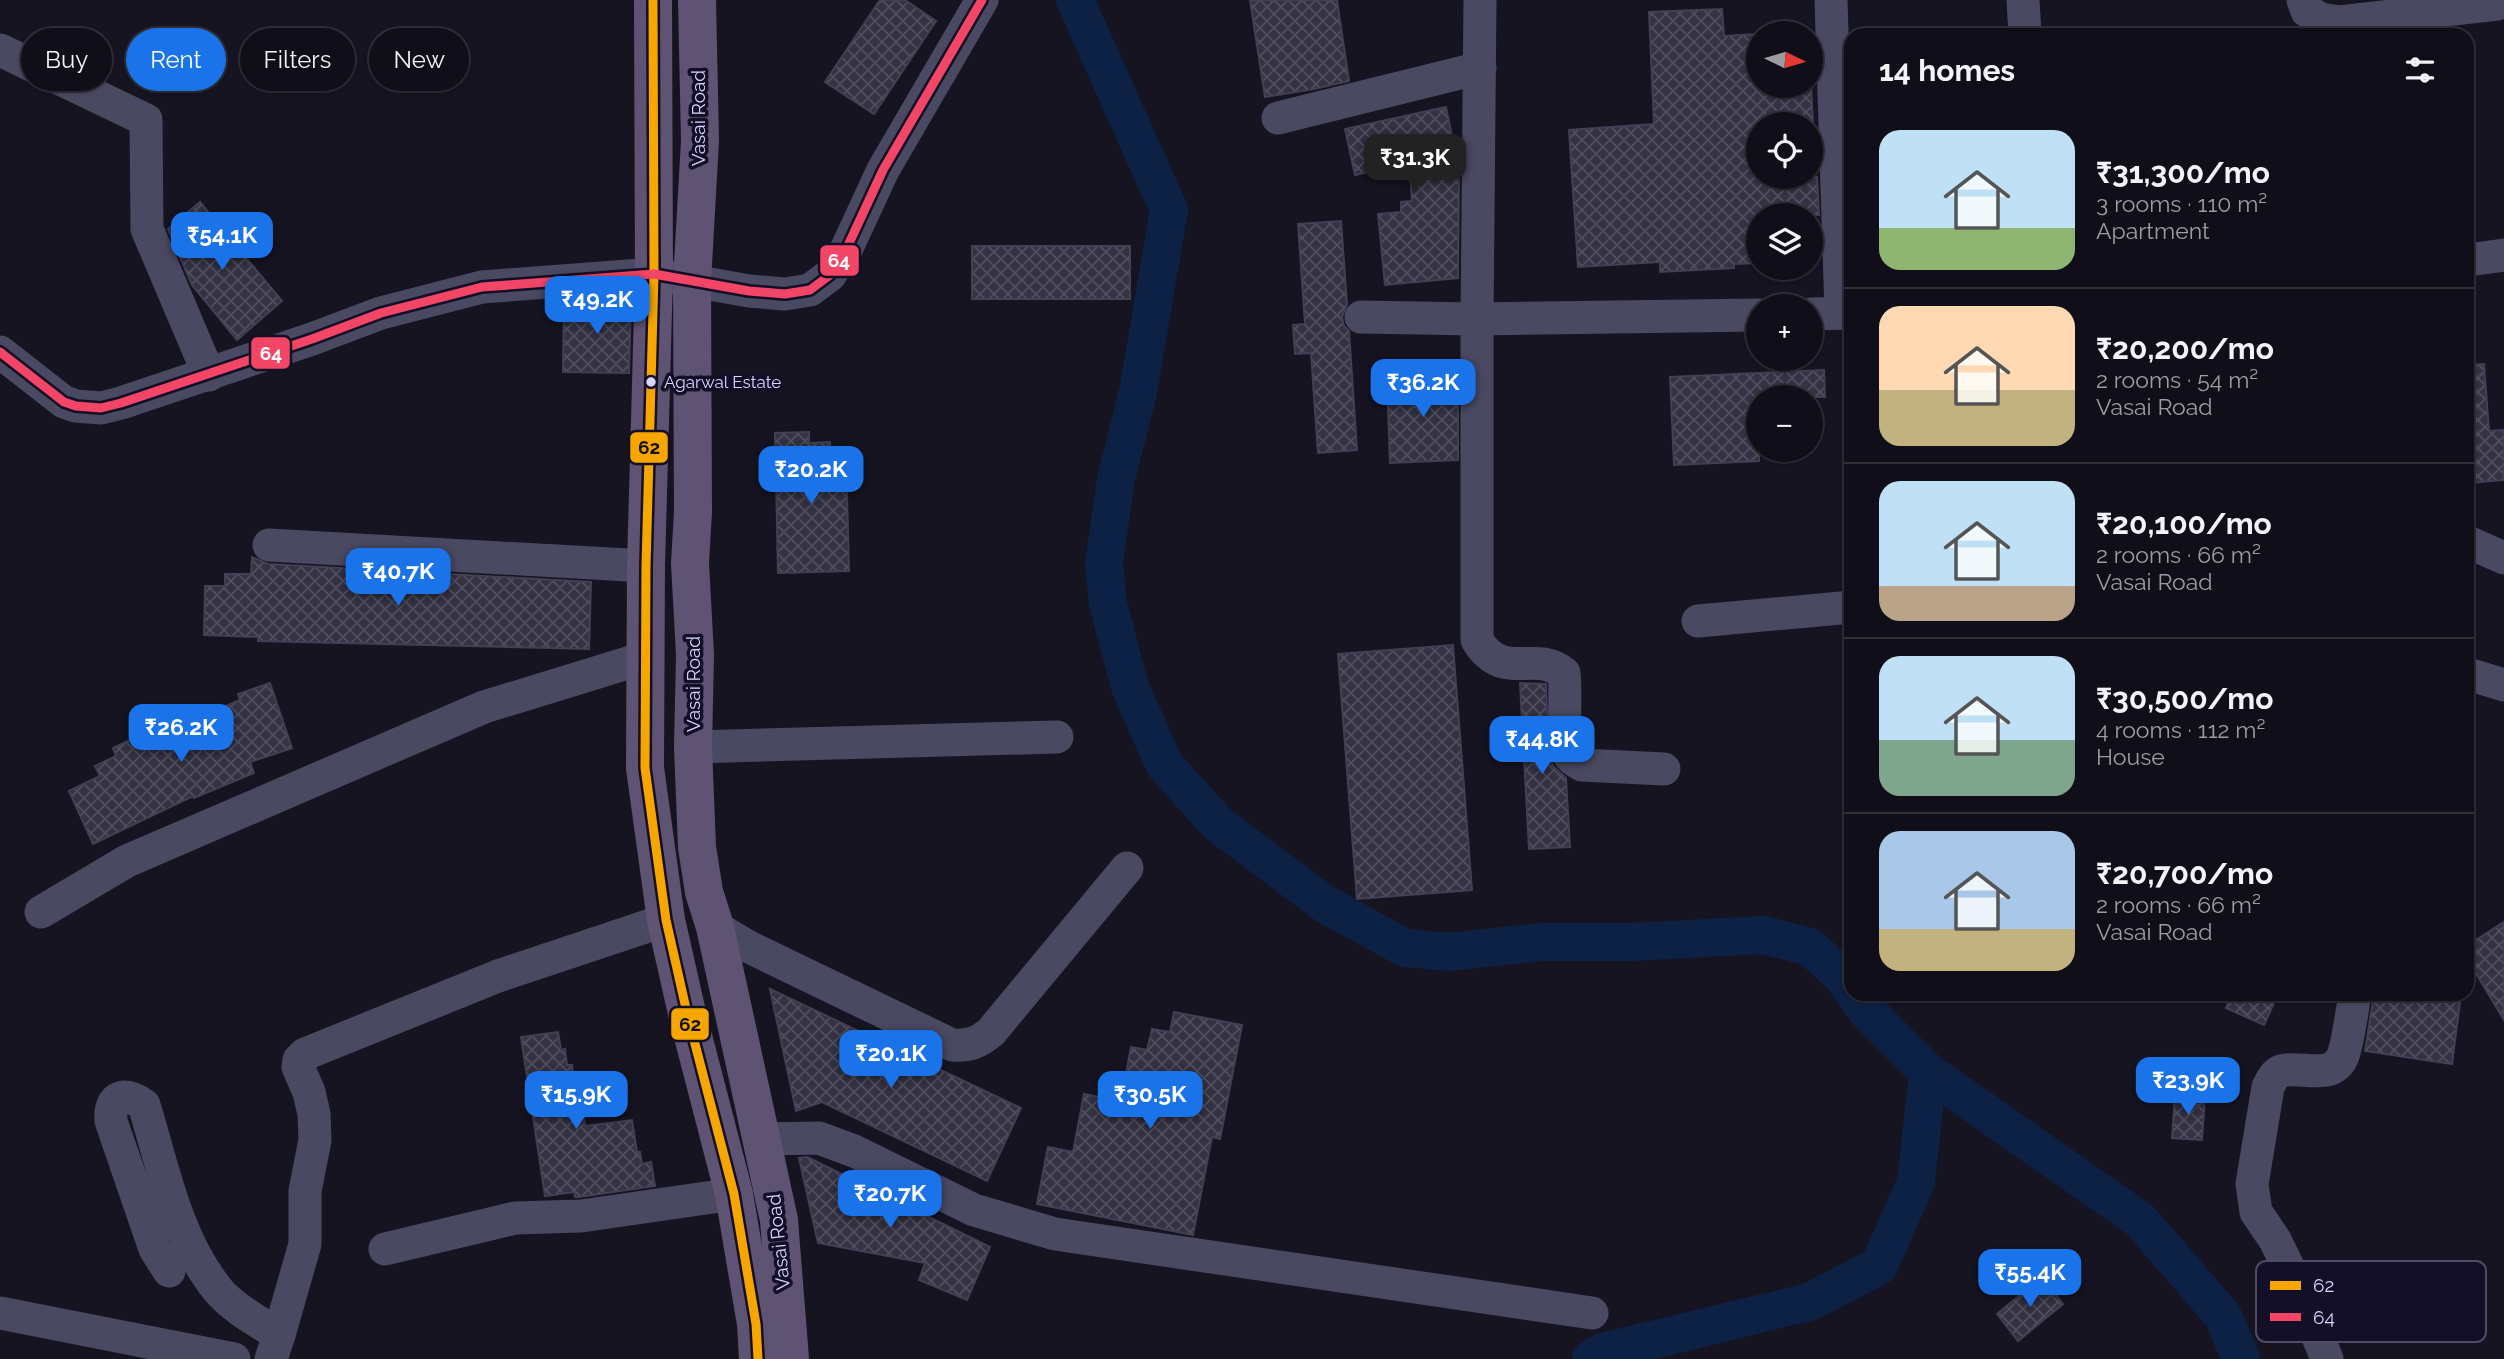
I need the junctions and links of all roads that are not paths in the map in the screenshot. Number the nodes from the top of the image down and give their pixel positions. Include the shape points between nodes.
1 (653, 0) edge
2 (697, 0) edge
3 (982, 0) edge
4 (1480, 0) edge
5 (1831, 0) edge
6 (2023, 0) edge
7 (2303, 0) edge
8 (2499, 3) edge
9 (2025, 28) edge
10 (0, 50) edge
11 (1480, 68) junction
12 (1278, 118) dead end
13 (2504, 255) edge
14 (2474, 259) edge
15 (654, 274) junction
16 (692, 282) junction
17 (1834, 313) edge
18 (1746, 314) edge
19 (1361, 317) dead end
20 (1477, 319) junction
21 (0, 352) edge
22 (209, 375) junction
23 (268, 545) dead end
24 (2474, 545) edge
25 (2504, 558) edge
26 (646, 566) junction
27 (1844, 608) edge
28 (1698, 621) dead end
29 (647, 657) junction
30 (2474, 676) edge
31 (2504, 685) edge
32 (1057, 737) dead end
33 (693, 747) junction
34 (1664, 769) dead end
35 (1127, 868) dead end
36 (41, 912) dead end
37 (666, 920) junction
38 (715, 927) junction
39 (2354, 1001) edge
40 (760, 1139) junction
41 (734, 1194) junction
42 (385, 1249) dead end
43 (2285, 1261) edge
44 (169, 1271) dead end
45 (1592, 1312) dead end
46 (0, 1314) edge
47 (2320, 1342) edge
48 (275, 1347) edge
49 (234, 1359) edge
50 (758, 1359) edge
51 (790, 1359) edge
52 (2327, 1359) edge

1 - 15 main road, Vasai Road
2 - 16 main road, Vasai Road via 700,141
3 - 16 street via 883,170 830,275 810,290 785,294
4 - 11 street
5 - 17 street
6 - 9 street
7 - 8 street via 2307,11 2339,22
10 - 22 street via 146,120 147,229
11 - 12 street
11 - 20 street
13 - 14 street
15 - 16 street
15 - 22 street via 482,288 381,313
15 - 26 main road, Vasai Road
16 - 33 main road, Vasai Road
18 - 20 street
19 - 20 street
20 - 34 street via 1478,640 1486,654 1499,661 1555,665 1564,673 1570,758 1582,765
21 - 22 street via 64,402 76,406 101,408
23 - 26 street
24 - 25 street
26 - 29 main road, Vasai Road
27 - 28 street
29 - 36 street via 484,707 127,861
29 - 37 main road, Vasai Road via 645,768
30 - 31 street
32 - 33 street
33 - 38 main road, Vasai Road via 697,846
35 - 38 street via 991,1032 967,1046 951,1045
37 - 41 main road, Vasai Road
37 - 48 street via 498,976 299,1060 314,1114 315,1140 305,1191 305,1244
38 - 40 main road, Vasai Road
39 - 43 street via 2342,1058 2334,1067 2283,1071 2268,1087 2252,1184 2256,1212
40 - 45 street via 819,1138 974,1210 1055,1234
40 - 51 main road, Vasai Road via 779,1220
41 - 42 street via 581,1216 515,1218
41 - 50 main road, Vasai Road
44 - 48 street via 155,1249 111,1121 110,1109 123,1096 144,1105 182,1227 196,1257 219,1292 251,1317
46 - 49 street
47 - 52 street

